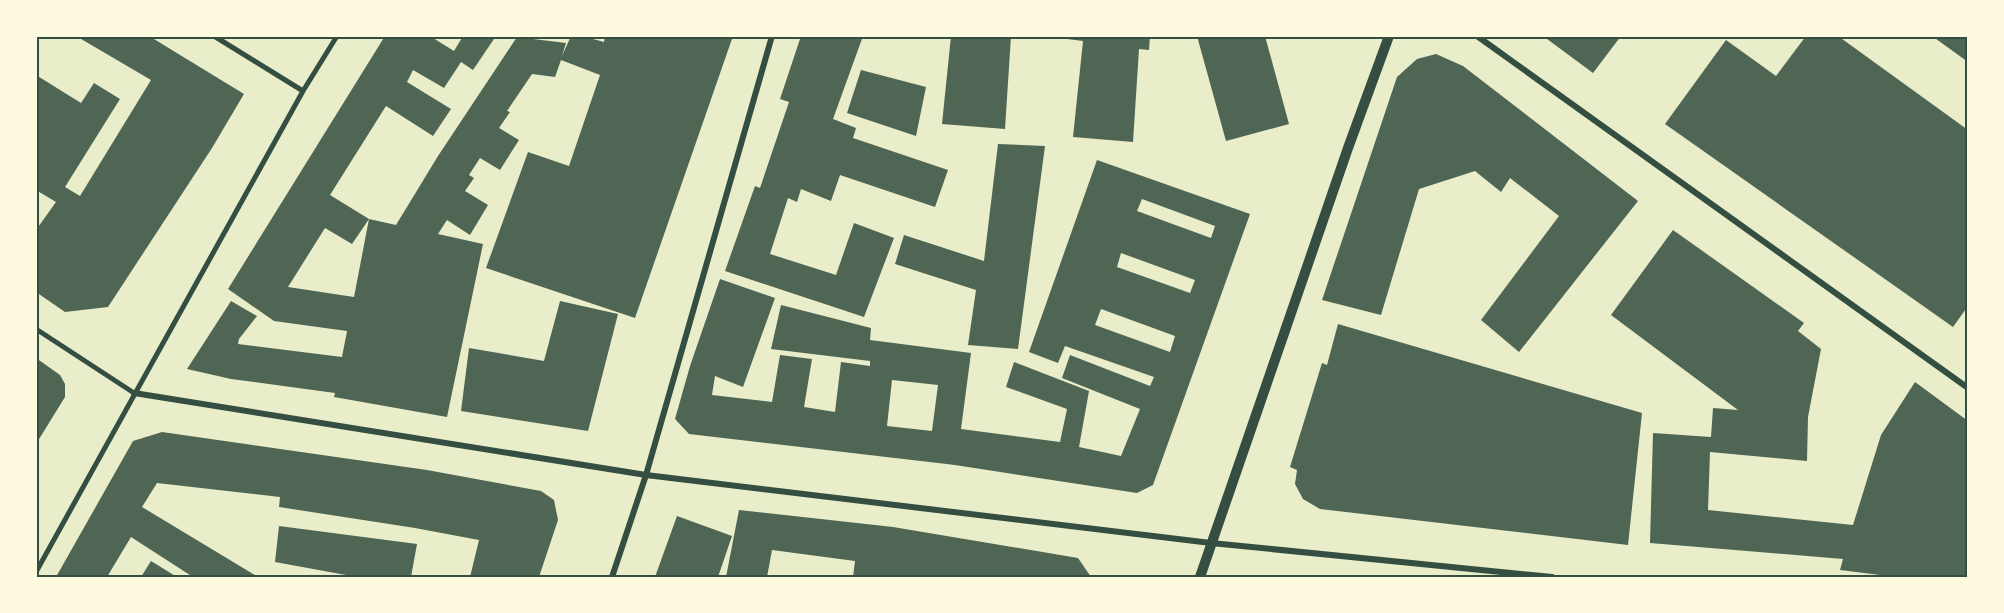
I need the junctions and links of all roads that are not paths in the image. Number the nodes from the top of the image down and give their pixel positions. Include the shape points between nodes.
1 (214, 36) edge
2 (337, 36) edge
3 (771, 36) edge
4 (1389, 36) edge
5 (1477, 36) edge
6 (303, 91) junction
7 (36, 329) edge
8 (1968, 388) edge
9 (134, 393) junction
10 (646, 475) junction
11 (1211, 543) junction
12 (36, 572) edge
13 (612, 577) edge
14 (1200, 577) edge
15 (1552, 577) edge

1 - 6 street
2 - 6 street
3 - 10 street
4 - 11 street
5 - 8 street
6 - 9 street
7 - 9 street
9 - 10 street
9 - 12 street
10 - 11 street
10 - 13 street
11 - 14 street
11 - 15 street

